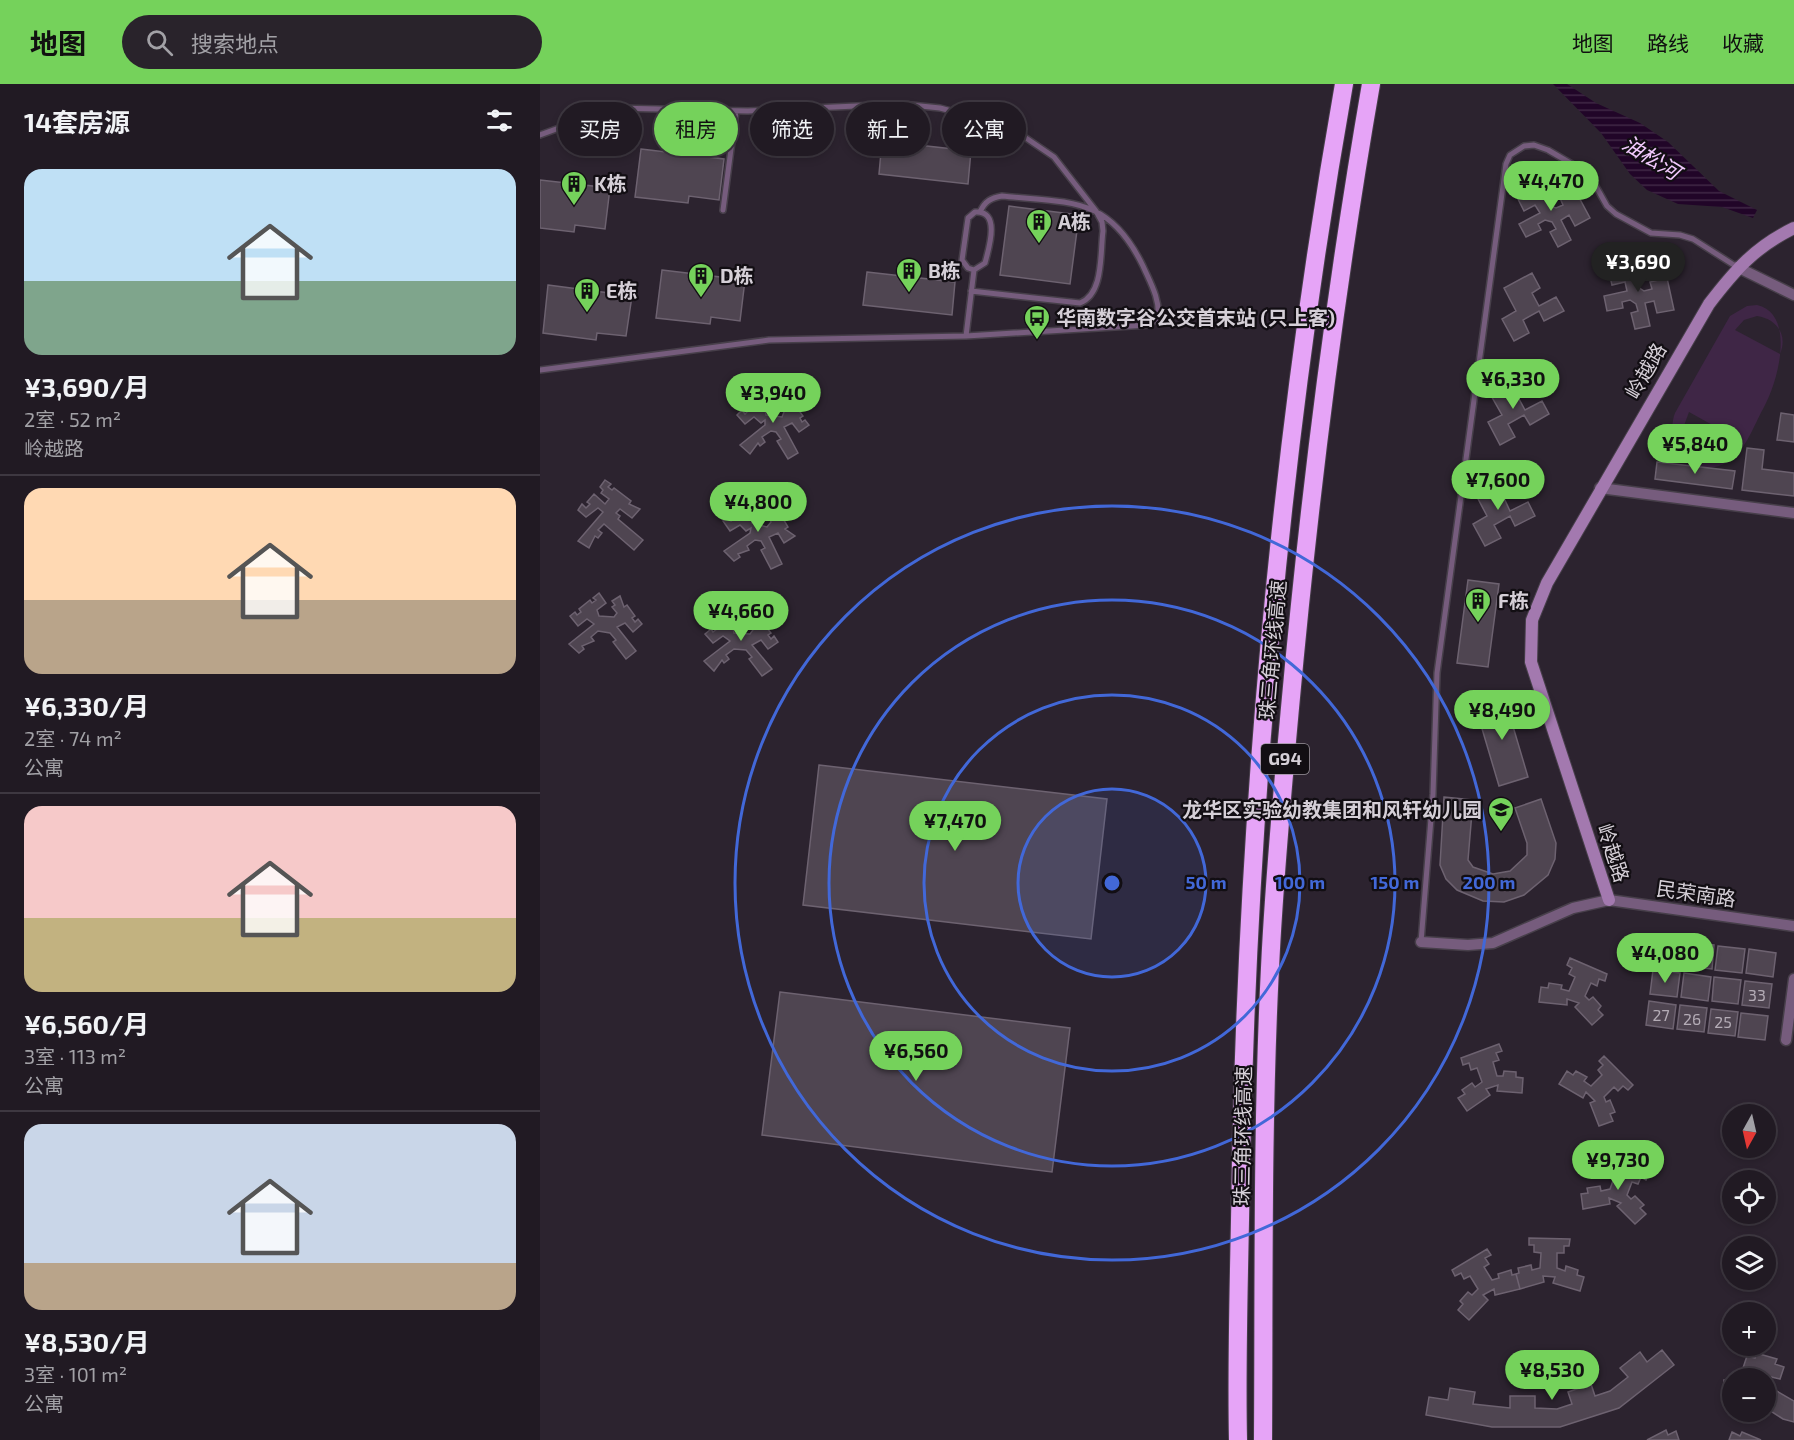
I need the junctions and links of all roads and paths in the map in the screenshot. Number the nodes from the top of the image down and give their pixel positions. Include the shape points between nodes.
1 (1344, 84) edge
2 (1371, 84) edge
3 (654, 109) edge
4 (738, 111) edge
5 (540, 135) edge
6 (730, 156) edge
7 (723, 210) dead end
8 (1096, 211) junction
9 (980, 212) junction
10 (1794, 228) edge
11 (1737, 267) junction
12 (974, 270) junction
13 (971, 291) junction
14 (1794, 295) edge
15 (966, 336) junction
16 (540, 370) edge
17 (1600, 488) junction
18 (1794, 513) edge
19 (1608, 900) junction
20 (1794, 926) edge
21 (1421, 942) joint
22 (1794, 979) edge
23 (1786, 1040) dead end
24 (1263, 1339) junction
25 (1237, 1440) edge
26 (1263, 1440) edge
27 (1273, 1440) edge

1 - 25 highway, 珠三角环线高速 / G94 via 1321,216 1292,435 1257,800 1244,1013
2 - 24 highway, 珠三角环线高速 / G94 via 1325,377 1302,570 1284,778 1269,978
3 - 5 lane via 614,108
4 - 8 lane via 901,104 968,114 1011,130 1054,157
6 - 7 lane
8 - 9 lane via 1071,203 1002,196 984,203
8 - 13 lane via 1103,231 1095,290 1089,299 1080,303
8 - 15 lane via 1113,221 1138,256 1155,290 1158,318 1149,325
9 - 12 lane via 989,217 991,226 986,263
9 - 12 lane via 968,218 962,254 964,265
10 - 11 street, 岭越路
11 - 14 street
11 - 17 street, 岭越路 via 1690,332
11 - 21 lane via 1693,238 1651,233 1616,214 1589,174 1548,150 1524,146 1510,155 1437,673
12 - 13 lane
13 - 15 lane
15 - 16 lane via 769,340
17 - 18 street
17 - 19 street, 岭越路 via 1538,600 1530,642 1536,682
19 - 20 street, 民荣南路
19 - 21 street, 民荣南路 via 1573,908 1493,943
22 - 23 street
24 - 26 highway, 珠三角环线高速 / G94
24 - 27 highway

